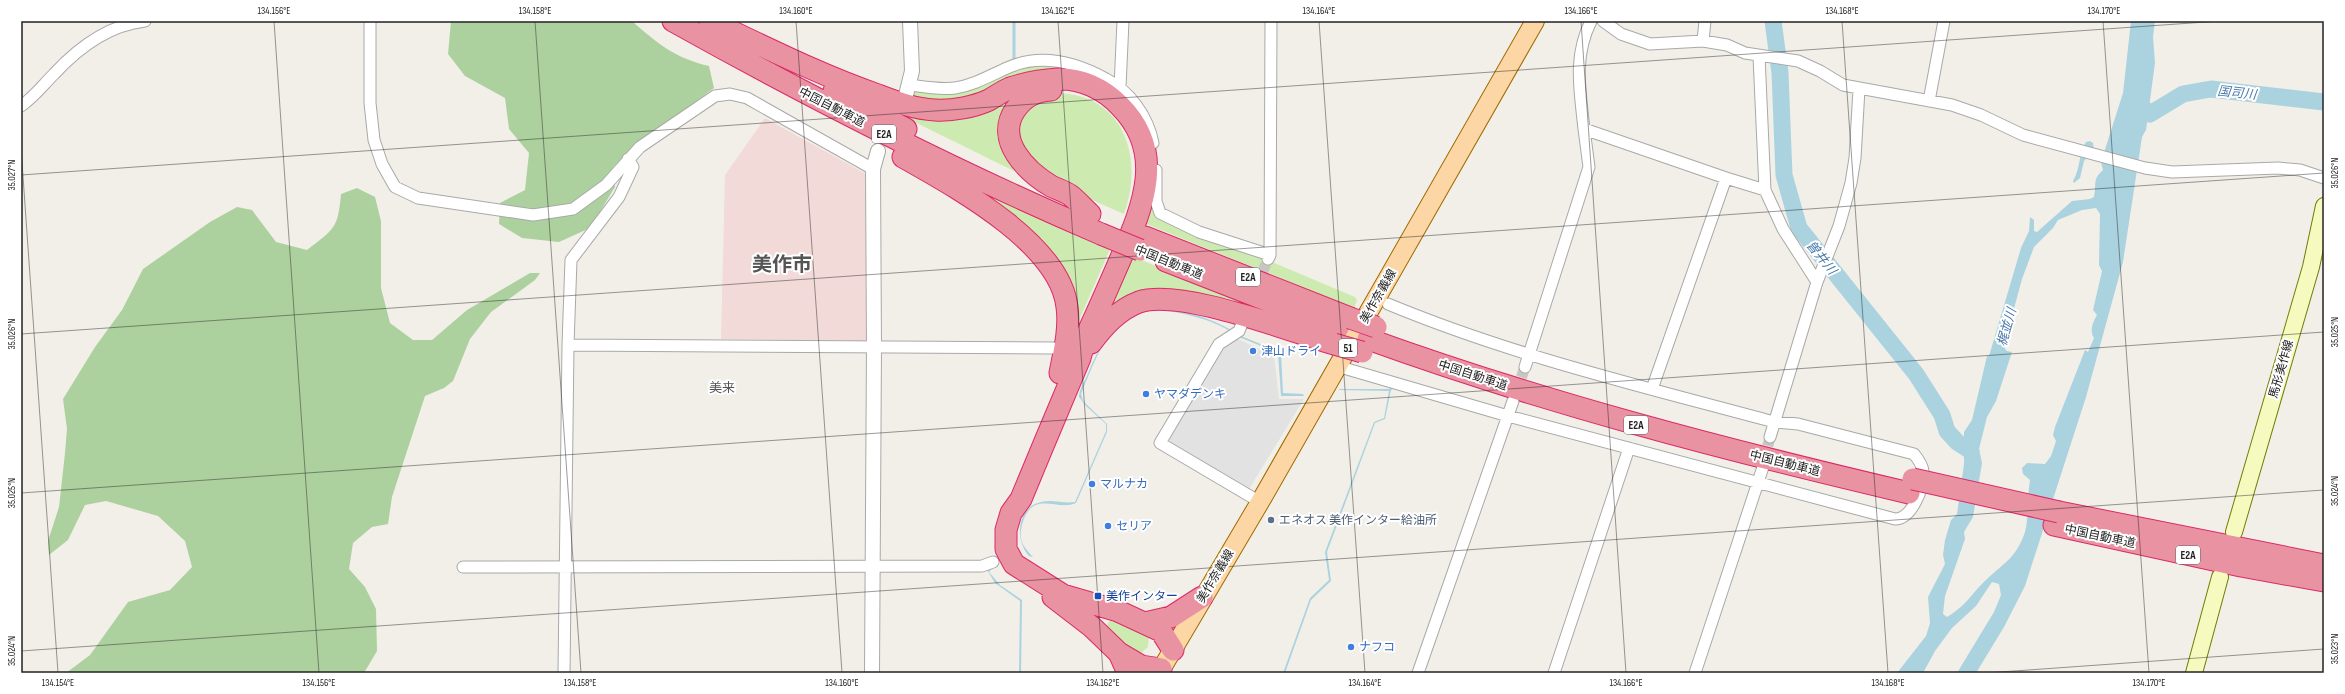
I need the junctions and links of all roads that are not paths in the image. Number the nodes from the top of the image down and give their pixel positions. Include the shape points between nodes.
1 (145, 21) edge
2 (370, 21) edge
3 (673, 21) edge
4 (706, 21) edge
5 (710, 21) edge
6 (910, 21) edge
7 (1123, 21) edge
8 (1271, 21) edge
9 (1535, 21) edge
10 (1591, 21) edge
11 (1603, 21) edge
12 (1705, 21) edge
13 (1944, 21) edge
14 (1703, 41) junction
15 (1761, 56) junction
16 (765, 72) junction
17 (910, 85) junction
18 (1120, 87) junction
19 (1858, 89) junction
20 (905, 99) dead end
21 (1929, 101) junction
22 (21, 106) edge
23 (1584, 129) junction
24 (878, 151) dead end
25 (628, 159) junction
26 (873, 169) junction
27 (1726, 178) junction
28 (2324, 178) edge
29 (1765, 190) junction
30 (2324, 206) edge
31 (1099, 223) junction
32 (1817, 279) junction
33 (1388, 304) dead end
34 (1243, 321) tunnel mouth
35 (1343, 331) junction
36 (1369, 339) junction
37 (568, 345) junction
38 (874, 348) junction
39 (1054, 348) dead end
40 (1528, 354) junction
41 (1080, 358) junction
42 (1525, 367) tunnel mouth
43 (1346, 369) dead end
44 (1060, 373) junction
45 (1652, 389) junction
46 (1513, 401) tunnel mouth
47 (1508, 416) junction
48 (1774, 422) junction
49 (1770, 438) tunnel mouth
50 (1629, 448) junction
51 (1763, 467) tunnel mouth
52 (1758, 483) junction
53 (1911, 486) junction
54 (1260, 502) junction
55 (2056, 519) junction
56 (2234, 532) dead end
57 (993, 562) dead end
58 (2324, 565) edge
59 (565, 566) junction
60 (873, 566) junction
61 (463, 567) dead end
62 (2220, 577) dead end
63 (2324, 581) edge
64 (1202, 597) junction
65 (1145, 623) junction
66 (1173, 650) junction
67 (1120, 653) junction
68 (1160, 671) edge
69 (564, 673) edge
70 (872, 673) edge
71 (1128, 673) edge
72 (1418, 673) edge
73 (1554, 673) edge
74 (1695, 673) edge
75 (2194, 673) edge

1 - 22 street via 116,28 90,42 66,61 30,100
2 - 25 street via 370,103 374,140 382,164 395,187 418,198 533,215 554,213 573,209 587,200 606,185
3 - 16 highway, 中国自動車道 / E2A
4 - 31 highway, 中国自動車道 / E2A via 919,136
5 - 41 highway via 841,83 909,106 935,110 962,108 988,100 1010,88 1060,79 1088,83 1113,98 1137,129 1144,148 1147,180 1141,209 1086,336
6 - 17 street
7 - 18 street
8 - 18 street via 1269,257 1199,232 1160,213 1156,201 1156,161 1152,138 1137,106
9 - 54 main road, 美作奈義線 / 51
10 - 23 street via 1584,34 1578,64
11 - 14 street via 1621,34 1650,44
12 - 14 street
13 - 21 street
14 - 15 street via 1727,45 1745,53
15 - 19 street via 1808,64 1838,83
15 - 29 street
16 - 31 highway, 中国自動車道 / E2A via 893,138 1029,203
16 - 44 highway via 781,90 979,202 1010,225 1034,248 1053,271 1067,306 1068,324
17 - 18 street via 954,88 976,83 1008,67 1056,61 1068,62 1087,69
17 - 20 street
19 - 21 street
19 - 32 street via 1855,158 1851,183 1839,226
21 - 28 street via 1952,105 1981,115 2023,135 2145,168 2172,172 2278,168 2300,170
23 - 27 street
23 - 40 street via 1589,167
24 - 26 street
25 - 26 street via 640,147 715,96 730,94 747,98
25 - 37 street via 634,167 619,197 571,260
26 - 38 street
27 - 29 street
27 - 45 street
29 - 32 street via 1783,229
30 - 56 main road, 馬形美作線 via 2311,267
31 - 35 highway, 中国自動車道 / E2A, bridge
31 - 44 highway via 1070,196 1032,173 1010,144 1009,120 1028,96 1041,91 1060,90 1093,98 1110,109 1118,120 1132,145 1136,160 1131,206
32 - 48 street
33 - 40 street via 1445,328
34 - 54 street via 1239,331 1218,344 1160,443
35 - 36 highway, 中国自動車道 / E2A, bridge
35 - 36 highway, bridge
35 - 41 highway via 1222,310 1182,300 1163,299 1139,302 1112,318
36 - 53 highway, 中国自動車道 / E2A via 1498,369
36 - 53 highway, 中国自動車道 / E2A via 1576,407 1680,437
37 - 38 street
37 - 59 street
38 - 39 street
38 - 60 street
40 - 42 street
40 - 45 street
41 - 65 highway via 1021,499 1011,513 1006,530 1006,549 1014,564 1063,595 1118,611
43 - 47 street
44 - 67 highway via 1001,511 996,532 998,550 1008,567 1060,601
45 - 48 street
46 - 47 street
47 - 50 street
47 - 72 street
48 - 49 street
48 - 52 street via 1805,426 1914,454 1920,461 1923,472 1920,485 1908,515 1902,519 1895,519
50 - 52 street
50 - 73 street
51 - 52 street
52 - 74 street
53 - 55 highway, 中国自動車道 / E2A, bridge
54 - 64 main road, 美作奈義線 / 51
55 - 58 highway, 中国自動車道 / E2A
55 - 63 highway, 中国自動車道 / E2A via 2241,566
57 - 60 street via 982,566
59 - 60 street
59 - 61 street
59 - 69 street
60 - 70 street
62 - 75 main road
64 - 65 highway via 1171,616
64 - 66 main road, 美作奈義線 / 51
65 - 66 highway via 1161,631
66 - 68 main road, 美作奈義線 / 51
67 - 68 highway via 1141,666
67 - 71 highway

